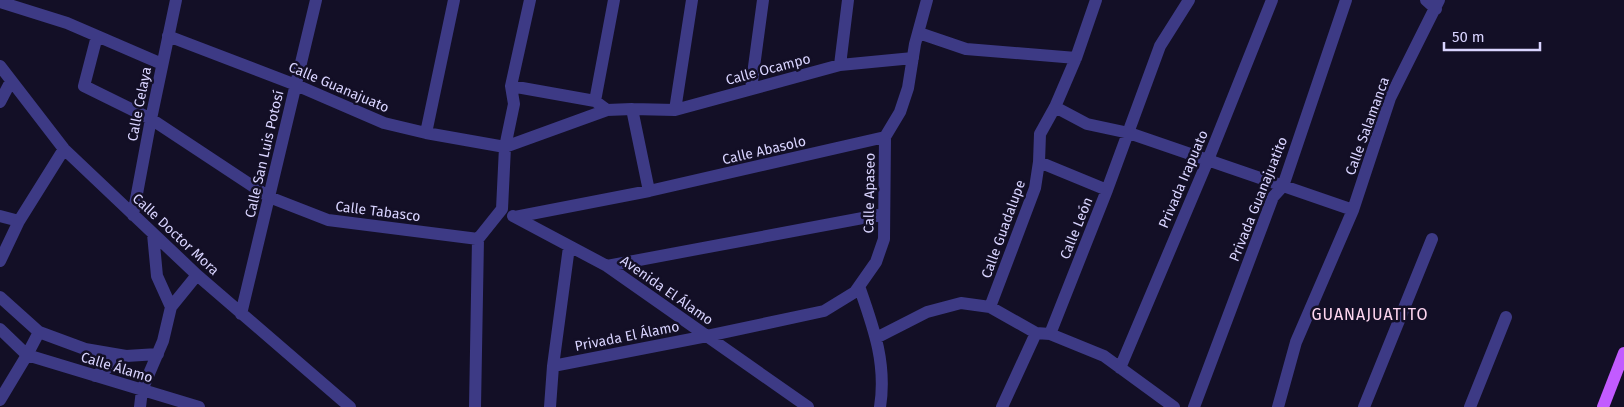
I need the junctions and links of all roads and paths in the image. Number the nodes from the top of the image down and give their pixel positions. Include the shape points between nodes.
1 (176, 0) edge
2 (316, 0) edge
3 (454, 0) edge
4 (530, 0) edge
5 (614, 0) edge
6 (692, 0) edge
7 (763, 0) edge
8 (848, 0) edge
9 (928, 0) edge
10 (1096, 0) edge
11 (1189, 0) edge
12 (1272, 0) edge
13 (1346, 0) edge
14 (0, 2) edge
15 (1434, 3) edge
16 (918, 33) junction
17 (97, 36) junction
18 (168, 36) junction
19 (913, 58) junction
20 (1076, 58) junction
21 (162, 64) junction
22 (840, 65) junction
23 (0, 66) edge
24 (11, 81) junction
25 (296, 85) junction
26 (511, 86) junction
27 (750, 89) junction
28 (0, 102) edge
29 (595, 102) junction
30 (1055, 107) junction
31 (632, 109) junction
32 (607, 110) junction
33 (675, 110) junction
34 (151, 119) junction
35 (426, 133) junction
36 (1129, 133) junction
37 (885, 137) junction
38 (504, 147) junction
39 (64, 149) junction
40 (1208, 160) junction
41 (1039, 162) junction
42 (1283, 186) junction
43 (1107, 190) junction
44 (649, 191) junction
45 (269, 197) junction
46 (502, 209) junction
47 (1353, 210) junction
48 (884, 214) junction
49 (134, 215) junction
50 (0, 216) edge
51 (514, 218) junction
52 (19, 221) junction
53 (154, 234) junction
54 (478, 239) junction
55 (1432, 239) dead end
56 (569, 247) junction
57 (0, 261) edge
58 (607, 266) junction
59 (197, 275) junction
60 (859, 286) junction
61 (0, 297) edge
62 (171, 307) junction
63 (990, 308) junction
64 (241, 314) junction
65 (1506, 317) dead end
66 (0, 329) edge
67 (39, 332) junction
68 (1036, 333) junction
69 (1050, 334) junction
70 (707, 336) junction
71 (876, 338) junction
72 (1624, 353) edge
73 (158, 354) junction
74 (27, 356) junction
75 (126, 356) junction
76 (553, 366) junction
77 (1120, 368) junction
78 (95, 376) junction
79 (142, 390) junction
80 (0, 400) edge
81 (140, 407) edge
82 (199, 407) edge
83 (350, 407) edge
84 (475, 407) edge
85 (550, 407) edge
86 (808, 407) edge
87 (880, 407) edge
88 (1002, 407) edge
89 (1174, 407) edge
90 (1194, 407) edge
91 (1278, 407) edge
92 (1364, 407) edge
93 (1470, 407) edge
94 (1603, 407) edge

1 - 18 street, Calle Celaya
2 - 25 street, Calle San Luis Potosí
3 - 35 street
4 - 26 street
5 - 29 street
6 - 33 street
7 - 27 street
8 - 22 street
9 - 16 street, Calle Apaseo
10 - 20 street, Calle Guadalupe
11 - 36 street, Calle León via 1160,46
12 - 40 street, Privada Irapuato
13 - 42 street, Privada Guanajuatito
14 - 17 street via 68,23
15 - 47 street, Calle Salamanca via 1390,98
16 - 19 street, Calle Apaseo
16 - 20 street via 966,49
17 - 21 street
17 - 34 street, Calle Tabasco via 84,86
18 - 21 street, Calle Celaya
18 - 25 street, Calle Guanajuato
19 - 22 street, Calle Ocampo
19 - 37 street, Calle Apaseo via 900,112
20 - 30 street, Calle Guadalupe
21 - 34 street, Calle Celaya
22 - 27 street, Calle Ocampo
23 - 24 street, Calle Doctor Mora
24 - 28 street
24 - 39 street, Calle Doctor Mora
25 - 35 street, Calle Guanajuato via 384,123
25 - 45 street, Calle San Luis Potosí
26 - 29 street
26 - 38 street via 514,104
27 - 33 street, Calle Ocampo
29 - 32 street
30 - 36 street via 1087,124
30 - 41 street, Calle Guadalupe via 1040,134
31 - 32 street, Calle Ocampo
31 - 33 street, Calle Ocampo
31 - 44 street
32 - 38 street, Calle Ocampo
34 - 45 street, Calle Tabasco
34 - 49 street, Calle Celaya
35 - 38 street, Calle Guanajuato
36 - 40 street
36 - 43 street, Calle León
37 - 44 street, Calle Abasolo
37 - 48 street, Calle Apaseo
38 - 46 street
39 - 49 street, Calle Doctor Mora
39 - 52 street
40 - 42 street
40 - 77 street, Privada Irapuato
41 - 43 street
41 - 63 street, Calle Guadalupe via 1035,188
42 - 47 street
42 - 90 street, Privada Guanajuatito via 1273,198
43 - 69 street, Calle León
44 - 51 street, Calle Abasolo
45 - 54 street, Calle Tabasco via 328,220
45 - 64 street, Calle San Luis Potosí
46 - 51 street, Avenida El Álamo
46 - 54 street
47 - 91 street, Calle Salamanca via 1296,342
48 - 58 street
48 - 60 street, Calle Apaseo via 884,239 876,262
49 - 53 street, Calle Doctor Mora
50 - 52 street
51 - 56 street, Avenida El Álamo
52 - 57 street
53 - 59 street, Calle Doctor Mora
53 - 62 street via 157,276
54 - 84 street
55 - 92 street
56 - 58 street, Avenida El Álamo
56 - 76 street
58 - 70 street, Avenida El Álamo
59 - 62 street
59 - 64 street, Calle Doctor Mora
60 - 70 street, Calle Apaseo via 855,292 824,311
60 - 71 street
61 - 67 street
62 - 73 street
63 - 68 street
63 - 71 street via 961,303 927,312
64 - 83 street, Calle Doctor Mora
65 - 93 street
66 - 74 street
67 - 74 street
67 - 75 street via 85,349
68 - 69 street
68 - 88 street
69 - 77 street via 1104,356
70 - 76 street, Privada El Álamo
70 - 86 street, Avenida El Álamo
71 - 87 street via 883,389
72 - 94 main road
73 - 75 street
73 - 79 street
74 - 78 street, Calle Álamo
74 - 80 street
75 - 78 street
76 - 85 street
77 - 89 street
78 - 79 street, Calle Álamo
79 - 81 street
79 - 82 street, Calle Álamo

